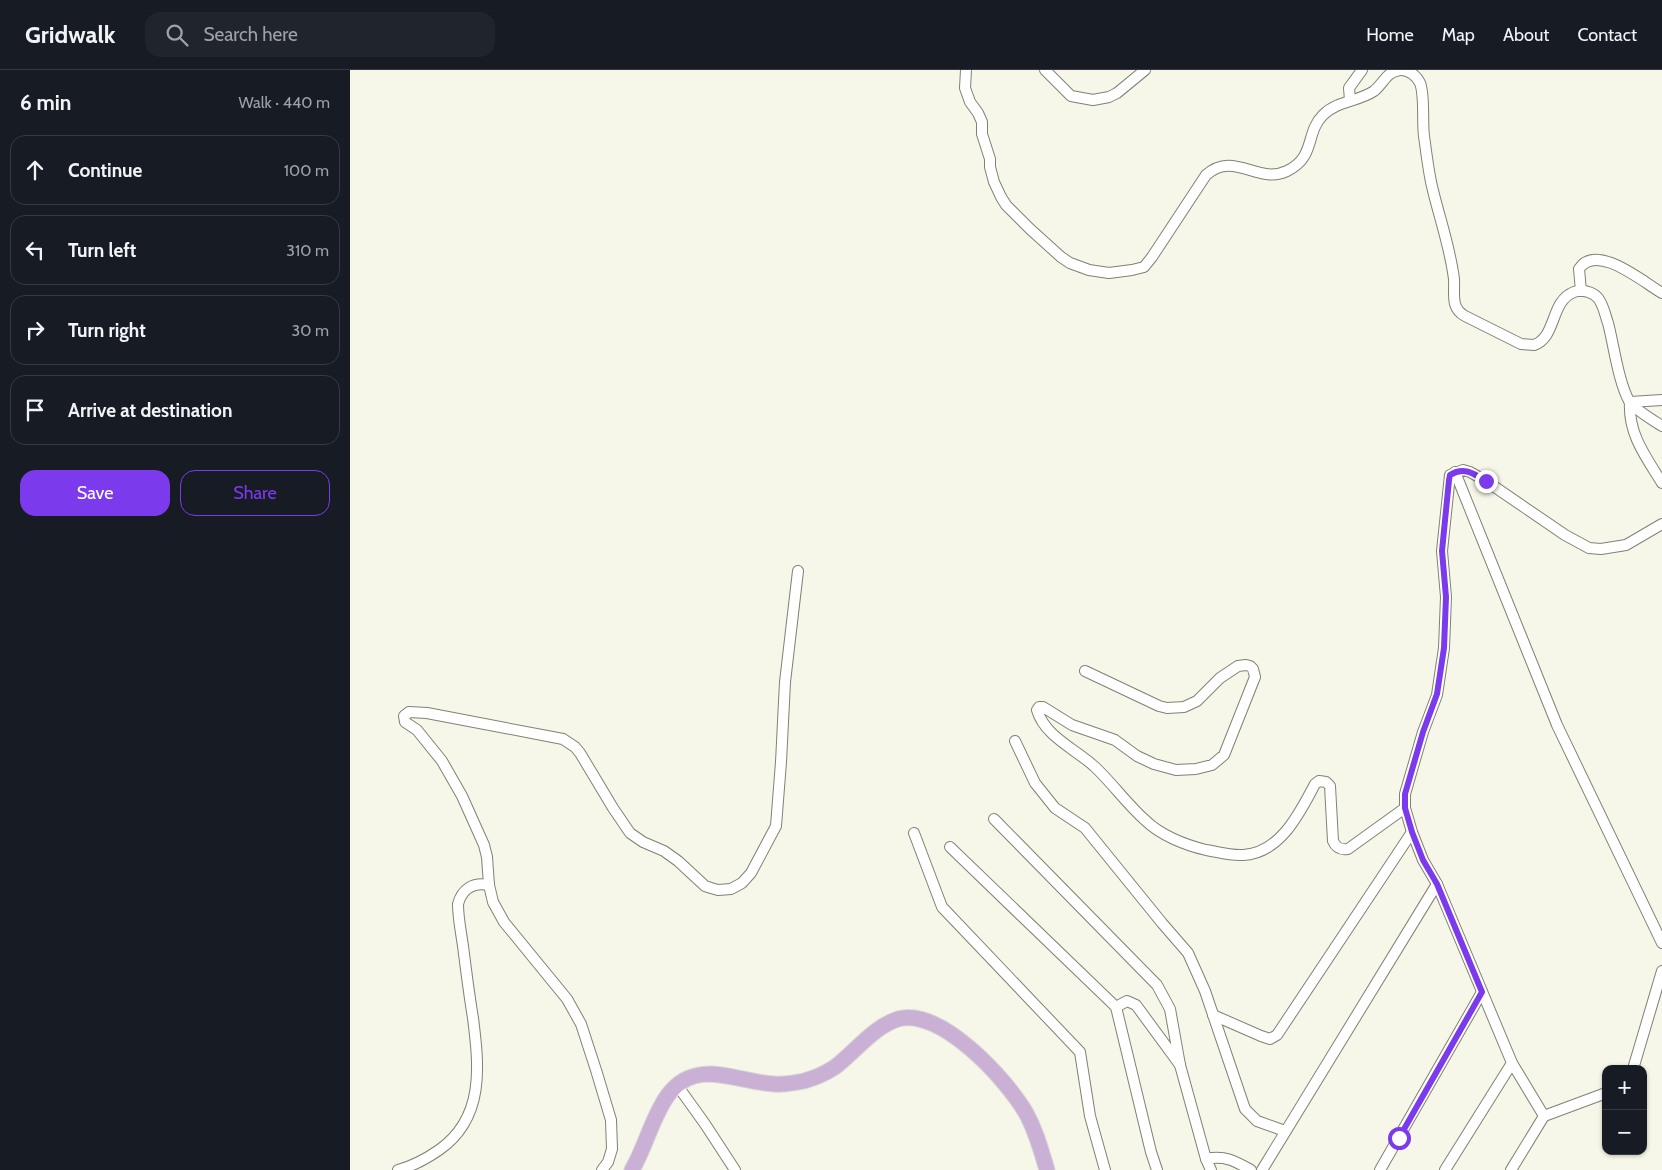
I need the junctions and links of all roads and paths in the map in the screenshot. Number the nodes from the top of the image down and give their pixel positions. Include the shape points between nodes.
1 (966, 70) edge
2 (1044, 70) edge
3 (1145, 70) edge
4 (1362, 70) edge
5 (1401, 70) edge
6 (1350, 100) junction
7 (1581, 291) junction
8 (1662, 292) edge
9 (1662, 400) edge
10 (1630, 402) junction
11 (1662, 426) edge
12 (1455, 472) junction
13 (1662, 483) edge
14 (1662, 524) edge
15 (798, 571) dead end
16 (1085, 671) dead end
17 (1015, 741) dead end
18 (1405, 808) junction
19 (994, 819) dead end
20 (1412, 832) junction
21 (914, 833) dead end
22 (950, 847) dead end
23 (1437, 884) junction
24 (489, 885) junction
25 (1662, 943) edge
26 (1662, 971) edge
27 (1482, 992) junction
28 (1116, 1007) junction
29 (1213, 1015) junction
30 (1512, 1063) junction
31 (1180, 1065) junction
32 (1634, 1065) edge
33 (677, 1085) junction
34 (1602, 1094) edge
35 (1544, 1116) junction
36 (1285, 1132) junction
37 (1206, 1159) junction
38 (398, 1170) edge
39 (602, 1170) edge
40 (632, 1170) edge
41 (735, 1170) edge
42 (1047, 1170) edge
43 (1105, 1170) edge
44 (1158, 1170) edge
45 (1210, 1170) edge
46 (1251, 1170) edge
47 (1262, 1170) edge
48 (1380, 1170) edge
49 (1445, 1170) edge
50 (1511, 1170) edge

1 - 6 street via 967,95 980,117 991,174 1000,197 1061,257 1084,269 1109,273 1144,267 1211,171 1232,165 1268,174 1292,168 1304,156 1322,116
2 - 3 street via 1071,96 1093,100 1117,93
4 - 6 street via 1349,88
5 - 6 street via 1390,72 1376,89 1363,97
5 - 7 street via 1416,77 1421,87 1428,167 1447,243 1457,310 1521,344 1534,345 1546,338 1565,298
7 - 8 street via 1580,266 1600,260 1612,263
7 - 10 street via 1595,295 1603,307
9 - 10 street
10 - 11 street
10 - 13 street via 1633,434
12 - 14 street via 1470,472 1486,481 1589,548 1626,545
12 - 18 street via 1449,480 1442,551 1446,597 1444,648 1437,694 1405,794
12 - 25 street via 1557,725
15 - 24 street via 787,662 776,826 751,873 742,883 731,888 718,890 705,886 664,851 630,833 580,753 563,739 426,714 405,714 405,722 417,730 442,761 462,796 484,845
16 - 18 street via 1159,706 1176,708 1197,701 1220,678 1238,666 1246,664 1253,669 1255,677 1224,755 1212,765 1196,770 1176,770 1154,764 1114,740 1072,725 1043,707 1037,710 1055,736 1094,766 1146,821 1185,843 1236,855 1260,851 1294,823 1319,781 1330,786 1333,841 1340,849 1348,848
17 - 29 street via 1035,783 1055,808 1085,828 1188,952
18 - 20 street
19 - 31 street via 1157,985 1170,1009
20 - 23 street
20 - 29 street via 1277,1035 1270,1039
21 - 43 street via 942,907 1080,1052 1090,1116
22 - 28 street
23 - 27 street
23 - 36 street
24 - 38 street via 477,884 467,889 458,904 478,1054 473,1101 464,1124 450,1141 420,1162
24 - 39 street via 493,902 504,922 567,998 581,1024 611,1120 612,1149
26 - 32 street
27 - 30 street
27 - 48 street
28 - 31 street via 1127,1001 1136,1005
28 - 44 street
29 - 36 street via 1245,1109 1258,1121
30 - 35 street
30 - 49 street
31 - 37 street
33 - 40 main road via 662,1105
33 - 41 street
33 - 42 main road via 692,1076 707,1074 772,1084 802,1081 833,1068 884,1026 899,1019 924,1020 958,1038 1014,1094 1038,1137
34 - 35 street
35 - 50 street
36 - 47 street
37 - 45 street
37 - 46 street via 1218,1157 1236,1161

